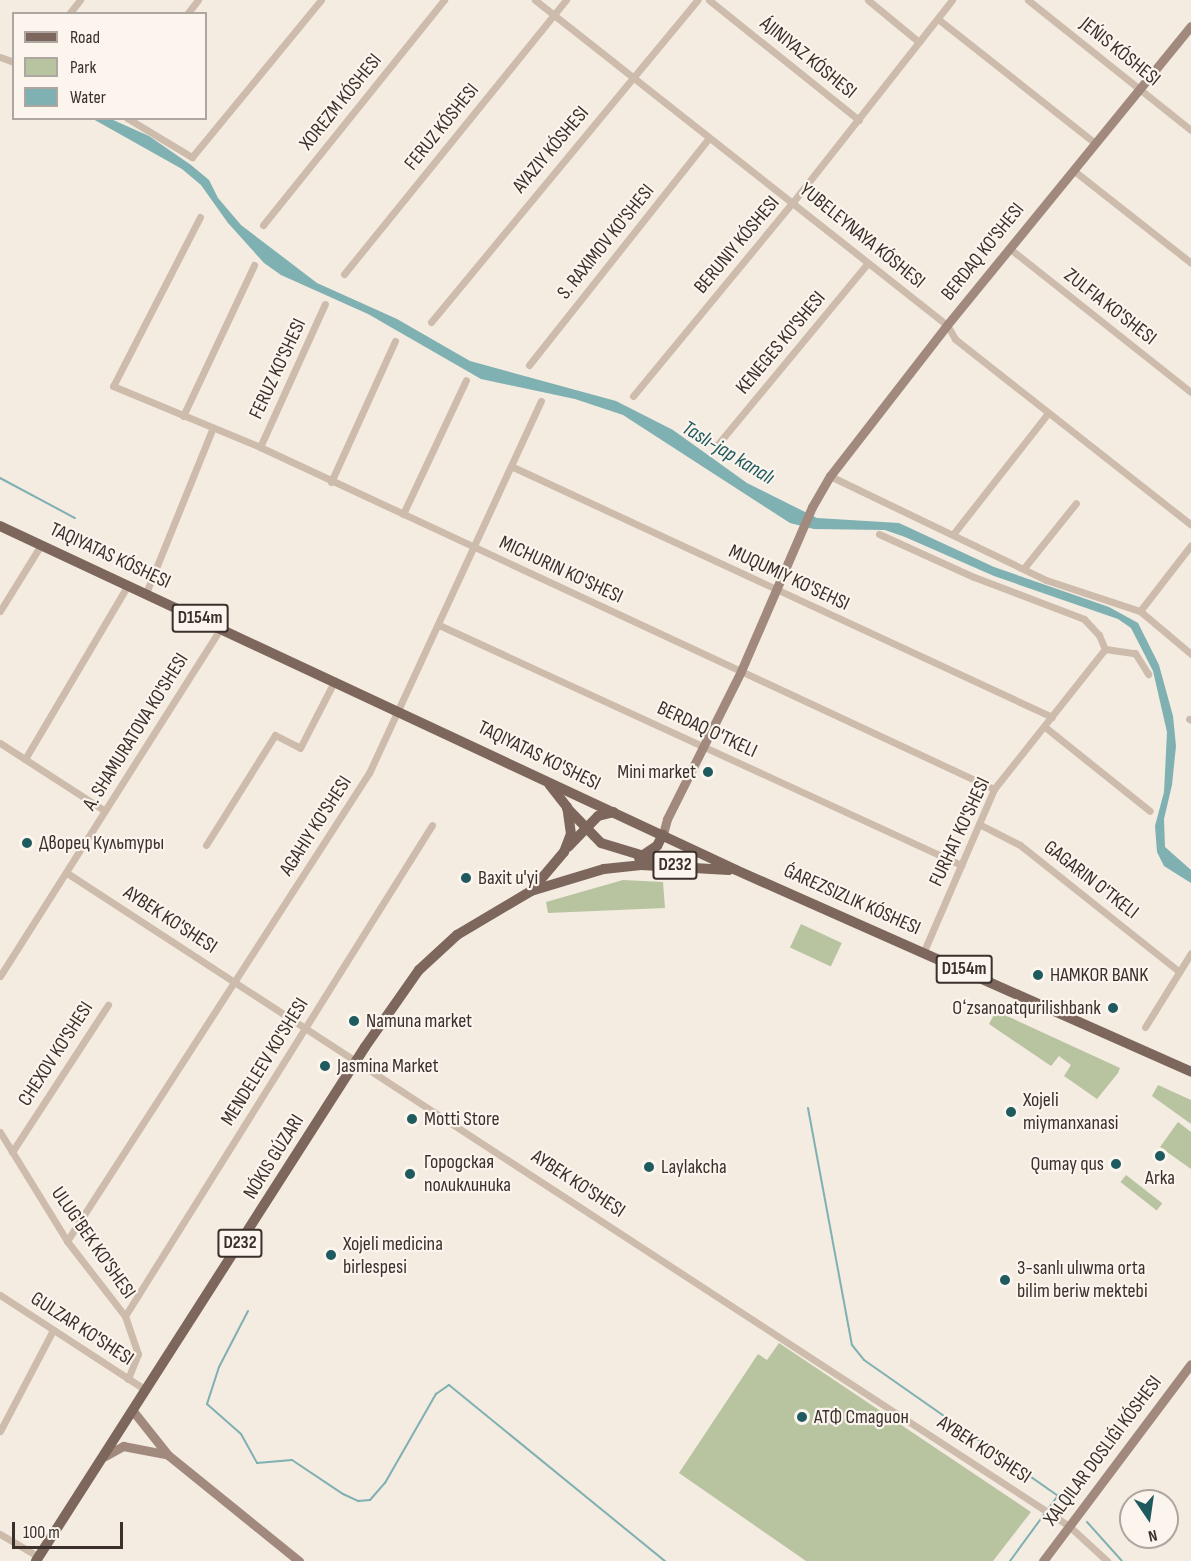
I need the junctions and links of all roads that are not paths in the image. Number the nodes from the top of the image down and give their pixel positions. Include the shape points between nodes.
1 (80, 0) edge
2 (198, 0) edge
3 (321, 0) edge
4 (444, 0) edge
5 (535, 0) edge
6 (566, 0) edge
7 (697, 0) edge
8 (709, 0) edge
9 (868, 0) edge
10 (952, 0) edge
11 (1028, 0) edge
12 (71, 12) edge
13 (189, 12) edge
14 (554, 15) junction
15 (938, 19) junction
16 (1191, 26) edge
17 (919, 42) junction
18 (632, 78) junction
19 (1139, 89) junction
20 (130, 120) edge
21 (859, 120) junction
22 (1191, 130) edge
23 (708, 139) junction
24 (1095, 143) junction
25 (1073, 170) junction
26 (794, 202) junction
27 (200, 218) dead end
28 (263, 225) dead end
29 (1009, 248) junction
30 (868, 263) junction
31 (1191, 263) edge
32 (254, 265) dead end
33 (344, 274) dead end
34 (325, 304) dead end
35 (431, 322) dead end
36 (947, 325) junction
37 (395, 341) dead end
38 (529, 365) dead end
39 (466, 380) dead end
40 (1191, 392) edge
41 (633, 396) dead end
42 (541, 401) dead end
43 (1048, 413) junction
44 (183, 416) junction
45 (212, 430) junction
46 (718, 444) dead end
47 (260, 447) junction
48 (513, 467) junction
49 (830, 476) junction
50 (331, 482) junction
51 (1076, 503) dead end
52 (403, 514) junction
53 (1191, 525) edge
54 (0, 526) edge
55 (954, 533) junction
56 (879, 534) dead end
57 (41, 545) junction
58 (1191, 545) edge
59 (475, 548) junction
60 (1024, 568) junction
61 (128, 585) junction
62 (777, 590) junction
63 (146, 593) junction
64 (0, 610) edge
65 (1140, 611) junction
66 (439, 625) junction
67 (221, 628) junction
68 (1105, 649) junction
69 (1191, 654) edge
70 (741, 671) junction
71 (1148, 674) dead end
72 (335, 680) junction
73 (401, 710) junction
74 (1052, 717) junction
75 (1045, 727) junction
76 (0, 743) edge
77 (705, 748) junction
78 (25, 759) junction
79 (544, 779) junction
80 (994, 789) junction
81 (567, 807) junction
82 (105, 811) junction
83 (1150, 811) dead end
84 (614, 812) junction
85 (979, 824) junction
86 (432, 825) dead end
87 (586, 828) junction
88 (663, 834) junction
89 (206, 845) dead end
90 (564, 852) junction
91 (641, 857) junction
92 (961, 865) junction
93 (677, 866) junction
94 (614, 868) junction
95 (736, 870) junction
96 (67, 873) junction
97 (531, 891) junction
98 (924, 951) junction
99 (1191, 953) edge
100 (1177, 970) junction
101 (0, 976) edge
102 (235, 983) junction
103 (108, 1005) dead end
104 (1145, 1027) dead end
105 (305, 1029) junction
106 (356, 1060) junction
107 (1191, 1072) edge
108 (0, 1132) edge
109 (12, 1152) junction
110 (67, 1241) junction
111 (0, 1295) edge
112 (125, 1316) junction
113 (53, 1329) junction
114 (1191, 1364) edge
115 (128, 1379) junction
116 (146, 1390) junction
117 (133, 1411) junction
118 (0, 1431) edge
119 (168, 1455) junction
120 (103, 1458) junction
121 (1069, 1526) junction
122 (0, 1534) edge
123 (37, 1559) edge
124 (299, 1561) edge
125 (1043, 1561) edge
126 (1107, 1561) edge

1 - 12 street
2 - 13 street
3 - 20 street via 192,157
4 - 28 street, XOREZM KÓSHESI
5 - 14 street, YUBELEYNAYA KÓSHESI
6 - 14 street, FERUZ KÓSHESI
7 - 18 street, AYAZIY KÓSHESI
8 - 21 street, ÁJINIYAZ KÓSHESI
9 - 17 street
10 - 15 street, BERUNIY KÓSHESI
11 - 19 street, JEŃIS KÓSHESI
14 - 18 street, YUBELEYNAYA KÓSHESI
14 - 33 street, FERUZ KÓSHESI
15 - 17 street, BERUNIY KÓSHESI
15 - 24 street
16 - 19 street, BERDAQ KO'SHESI
17 - 21 street, BERUNIY KÓSHESI
18 - 23 street, YUBELEYNAYA KÓSHESI
18 - 35 street, AYAZIY KÓSHESI
19 - 22 street, JEŃIS KÓSHESI
19 - 24 street, BERDAQ KO'SHESI
21 - 26 street, BERUNIY KÓSHESI
23 - 26 street, YUBELEYNAYA KÓSHESI
23 - 38 street, S. RAXIMOV KO'SHESI
24 - 25 street, BERDAQ KO'SHESI
25 - 29 street, BERDAQ KO'SHESI
25 - 31 street
26 - 30 street, YUBELEYNAYA KÓSHESI
26 - 41 street, BERUNIY KÓSHESI
27 - 44 street, MICHURIN KO'SHESI via 112,386
29 - 36 street, BERDAQ KO'SHESI
29 - 40 street, ZULFIA KO'SHESI
30 - 36 street, YUBELEYNAYA KÓSHESI
30 - 46 street, KENEGES KO'SHESI
32 - 44 street
34 - 47 street, FERUZ KO'SHESI
36 - 43 street, YUBELEYNAYA KÓSHESI via 955,339
36 - 49 street, BERDAQ KO'SHESI
37 - 50 street
39 - 52 street
42 - 48 street, AGAHIY KO'SHESI
43 - 53 street, YUBELEYNAYA KÓSHESI
43 - 55 street
44 - 45 street, MICHURIN KO'SHESI
45 - 47 street, MICHURIN KO'SHESI
45 - 63 street
47 - 50 street, MICHURIN KO'SHESI
48 - 59 street, AGAHIY KO'SHESI
48 - 62 street, MUQUMIY KO'SEHSI
49 - 55 street
49 - 62 street, BERDAQ KO'SHESI via 802,528
50 - 52 street, MICHURIN KO'SHESI
51 - 60 street
52 - 59 street, MICHURIN KO'SHESI
54 - 57 main road, D154m
55 - 60 street
56 - 68 street via 974,577 1084,619 1099,635
57 - 61 main road, D154m
57 - 64 street
58 - 65 street
59 - 66 street, AGAHIY KO'SHESI
59 - 70 street, MICHURIN KO'SHESI
60 - 65 street via 1046,580
61 - 63 main road, D154m
61 - 78 street
62 - 70 street, BERDAQ KO'SHESI
62 - 74 street, MUQUMIY KO'SEHSI
63 - 67 main road, D154m
65 - 69 street
66 - 73 street, AGAHIY KO'SHESI
66 - 77 street, BERDAQ O'TKELI
67 - 72 main road, D154m
67 - 82 street, A. SHAMURATOVA KO'SHESI
68 - 71 street via 1135,653
68 - 74 street, FURHAT KO'SHESI
70 - 77 street, BERDAQ KO'SHESI
70 - 80 street, MICHURIN KO'SHESI
72 - 73 main road, D154m
72 - 89 street via 300,748 275,735
73 - 79 main road, TAQIYATAS KO'SHESI / D154m
73 - 102 street, AGAHIY KO'SHESI via 369,773
74 - 75 street, FURHAT KO'SHESI
75 - 80 street, FURHAT KO'SHESI
75 - 83 street
76 - 78 street
77 - 88 street, BERDAQ KO'SHESI
77 - 92 street, BERDAQ O'TKELI
78 - 82 street
79 - 81 main road
79 - 84 main road, TAQIYATAS KO'SHESI / D154m
80 - 85 street, FURHAT KO'SHESI
81 - 87 main road
81 - 90 main road via 571,834
82 - 96 street, A. SHAMURATOVA KO'SHESI
84 - 87 main road via 598,816
84 - 88 main road, TAQIYATAS KO'SHESI / D154m
85 - 92 street, FURHAT KO'SHESI
85 - 100 street, GAGARIN O'TKELI via 1020,845
86 - 105 street, MENDELEEV KO'SHESI
87 - 90 main road
87 - 91 main road via 602,843
88 - 91 main road, D232 via 657,846
88 - 95 main road, ǴAREZSIZLIK KÓSHESI / D154m
90 - 97 main road
91 - 93 main road
91 - 94 main road, D232
92 - 98 street, FURHAT KO'SHESI
93 - 94 main road, D232
93 - 95 main road, D232
94 - 97 main road, D232
95 - 98 main road, ǴAREZSIZLIK KÓSHESI / D154m
96 - 101 street, A. SHAMURATOVA KO'SHESI
96 - 102 street, AYBEK KO'SHESI
97 - 106 main road, D232 via 457,935 419,970
98 - 107 main road, ǴAREZSIZLIK KÓSHESI / D154m
99 - 100 street
100 - 104 street
102 - 105 street, AYBEK KO'SHESI
102 - 110 street, AGAHIY KO'SHESI
103 - 109 street, CHEXOV KO'SHESI
105 - 106 street, AYBEK KO'SHESI
105 - 112 street, MENDELEEV KO'SHESI
106 - 116 main road, D232
106 - 121 street, AYBEK KO'SHESI
108 - 109 street, ULUG'BEK KO'SHESI
109 - 110 street, ULUG'BEK KO'SHESI
110 - 112 street, ULUG'BEK KO'SHESI
111 - 113 street, GULZAR KO'SHESI
112 - 115 street, ULUG'BEK KO'SHESI via 138,1354
113 - 115 street, GULZAR KO'SHESI
113 - 118 street
114 - 121 street
115 - 116 street, GULZAR KO'SHESI
116 - 117 main road, D232
117 - 119 street
117 - 120 main road, D232
119 - 120 street via 140,1446 123,1446
119 - 124 street
120 - 123 main road, D232
121 - 125 street
121 - 126 street, AYBEK KO'SHESI
122 - 123 street

